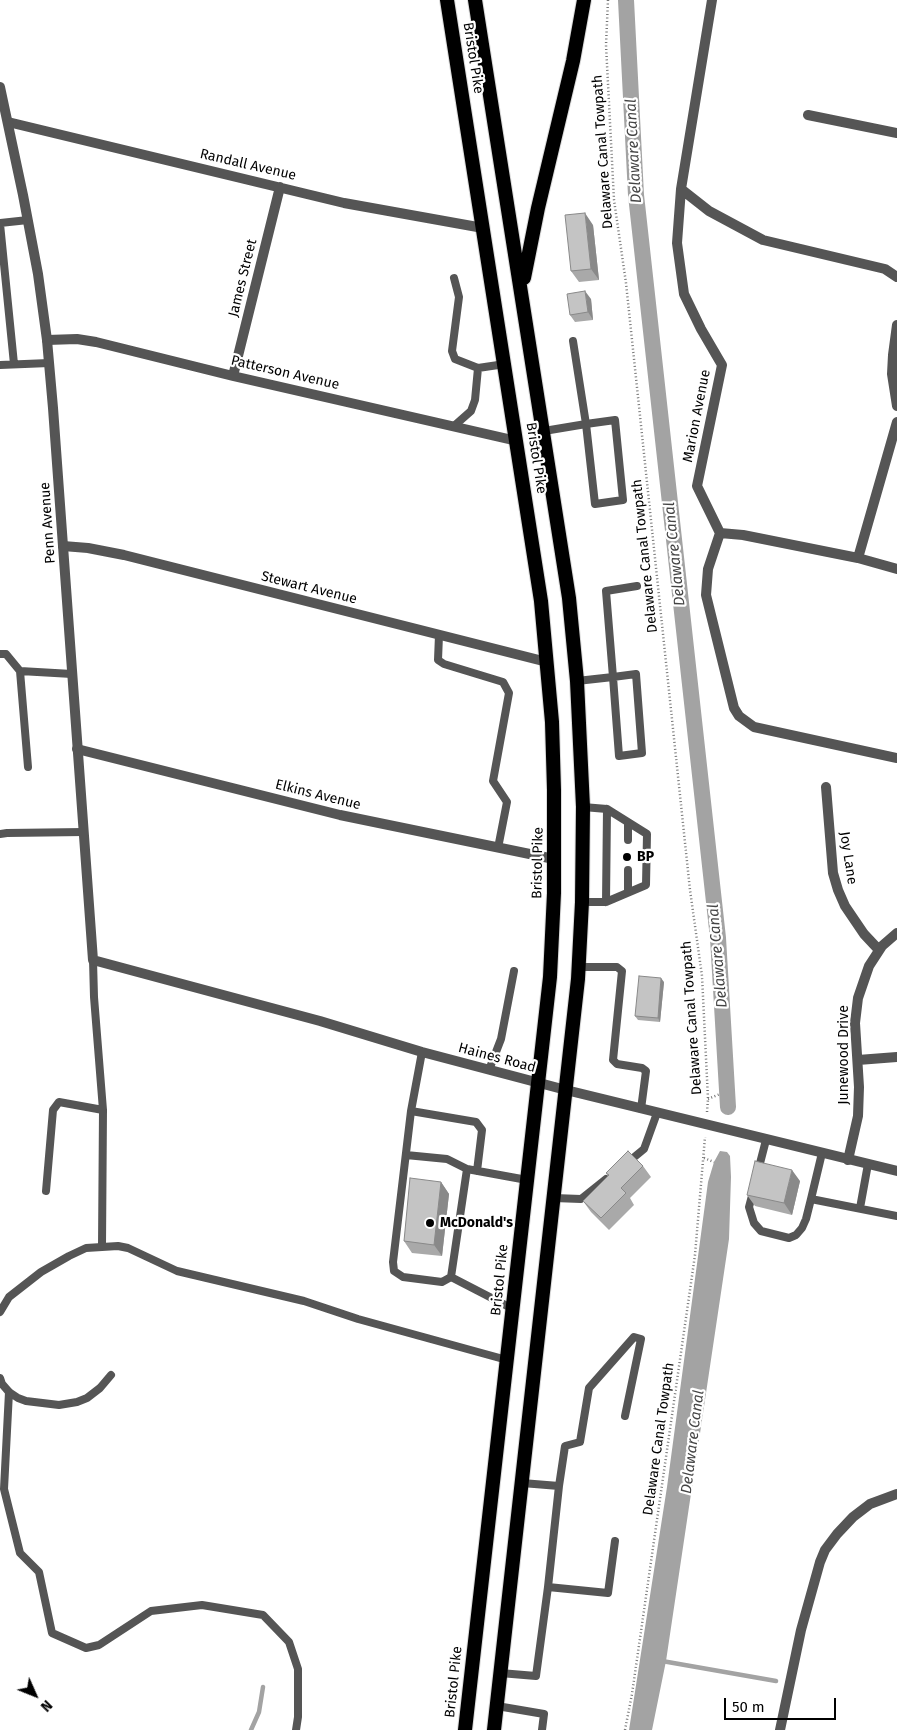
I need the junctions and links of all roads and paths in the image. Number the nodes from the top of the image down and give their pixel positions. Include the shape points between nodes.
1 (447, 0) edge
2 (475, 0) edge
3 (584, 0) edge
4 (608, 0) edge
5 (712, 0) edge
6 (0, 88) edge
7 (808, 114) dead end
8 (8, 122) junction
9 (897, 133) edge
10 (280, 187) junction
11 (681, 189) junction
12 (28, 220) junction
13 (0, 224) edge
14 (483, 228) junction
15 (897, 277) edge
16 (454, 278) dead end
17 (522, 293) junction
18 (897, 325) edge
19 (47, 340) junction
20 (573, 342) dead end
21 (49, 363) junction
22 (14, 364) junction
23 (505, 364) junction
24 (0, 365) edge
25 (478, 368) junction
26 (233, 376) junction
27 (897, 400) edge
28 (897, 422) edge
29 (586, 424) junction
30 (454, 426) junction
31 (544, 430) junction
32 (517, 441) junction
33 (720, 533) junction
34 (63, 546) junction
35 (858, 558) junction
36 (897, 569) edge
37 (638, 586) dead end
38 (439, 634) junction
39 (0, 654) edge
40 (547, 662) junction
41 (20, 671) junction
42 (72, 674) junction
43 (614, 677) junction
44 (577, 681) junction
45 (77, 749) junction
46 (897, 758) edge
47 (28, 768) dead end
48 (826, 787) dead end
49 (583, 808) junction
50 (607, 809) junction
51 (628, 824) junction
52 (84, 832) junction
53 (0, 834) edge
54 (628, 840) dead end
55 (498, 848) junction
56 (554, 859) junction
57 (628, 870) dead end
58 (628, 892) junction
59 (582, 902) junction
60 (606, 902) junction
61 (897, 933) edge
62 (879, 950) junction
63 (93, 960) junction
64 (578, 967) junction
65 (514, 971) dead end
66 (422, 1052) junction
67 (897, 1057) edge
68 (858, 1060) junction
69 (489, 1070) junction
70 (538, 1083) junction
71 (566, 1090) junction
72 (720, 1094) dead end
73 (708, 1099) junction
74 (641, 1109) junction
75 (707, 1109) dead end
76 (103, 1110) junction
77 (411, 1111) junction
78 (657, 1113) junction
79 (766, 1140) junction
80 (705, 1149) dead end
81 (822, 1153) junction
82 (406, 1155) junction
83 (704, 1158) junction
84 (848, 1160) junction
85 (714, 1162) dead end
86 (868, 1164) junction
87 (623, 1166) edge
88 (467, 1169) junction
89 (478, 1171) junction
90 (897, 1171) edge
91 (616, 1172) edge
92 (756, 1178) edge
93 (527, 1180) junction
94 (754, 1188) edge
95 (46, 1191) dead end
96 (554, 1198) junction
97 (812, 1198) junction
98 (860, 1208) junction
99 (897, 1216) edge
100 (102, 1246) junction
101 (451, 1277) junction
102 (513, 1309) junction
103 (0, 1312) edge
104 (507, 1360) junction
105 (111, 1374) dead end
106 (0, 1378) edge
107 (9, 1392) junction
108 (625, 1416) dead end
109 (522, 1483) junction
110 (559, 1486) junction
111 (897, 1494) edge
112 (615, 1541) dead end
113 (548, 1587) junction
114 (500, 1672) junction
115 (497, 1706) junction
116 (296, 1730) edge
117 (465, 1730) edge
118 (494, 1730) edge
119 (542, 1730) edge
120 (625, 1730) edge
121 (780, 1730) edge

1 - 14 highway, Bristol Pike
2 - 17 highway, Bristol Pike
3 - 17 highway via 575,54 527,257
4 - 73 path, Delaware Canal Towpath via 606,45 614,200 626,283 690,890 702,976
5 - 11 street, Marion Avenue
6 - 8 street, Penn Avenue
7 - 9 street
8 - 10 street, Randall Avenue
8 - 12 street, Penn Avenue
10 - 14 street, Randall Avenue via 363,207
10 - 26 street, James Street
11 - 15 street via 709,211 763,240 886,269
11 - 33 street, Marion Avenue via 677,243 684,294 722,365 697,486
12 - 13 lane
12 - 19 street, Penn Avenue
13 - 22 lane
14 - 23 highway, Bristol Pike
16 - 25 lane via 459,297 452,351 455,359
17 - 31 highway, Bristol Pike
18 - 27 street via 892,374
19 - 21 street, Penn Avenue
19 - 26 street, Patterson Avenue via 96,342
20 - 29 lane
21 - 22 lane
21 - 34 street, Penn Avenue
22 - 24 lane
23 - 25 lane
23 - 32 highway, Bristol Pike
25 - 30 lane via 476,400 471,411
26 - 30 street, Patterson Avenue
28 - 35 street
29 - 29 lane via 615,420 624,500 595,504
29 - 31 lane
30 - 32 street, Patterson Avenue
31 - 44 highway, Bristol Pike via 568,589
32 - 40 highway, Bristol Pike
33 - 35 street
33 - 46 street via 708,569 706,595 734,708 739,716 754,727
34 - 38 street, Stewart Avenue via 124,555
34 - 42 street, Penn Avenue
35 - 36 street
37 - 43 lane via 606,591
38 - 40 street, Stewart Avenue
38 - 55 lane via 438,660 503,682 509,693 493,781 507,802
39 - 41 lane via 6,654
40 - 56 highway, Bristol Pike
41 - 42 lane
41 - 47 lane
42 - 45 street, Penn Avenue
43 - 43 lane via 636,674 642,753 619,756
43 - 44 lane
44 - 49 highway, Bristol Pike
45 - 52 street, Penn Avenue
45 - 55 street, Elkins Avenue via 340,816
48 - 62 street, Joy Lane via 838,890 864,934
49 - 50 lane
49 - 59 highway, Bristol Pike
50 - 51 lane
50 - 60 lane
51 - 54 lane
51 - 58 lane via 647,834 646,885
52 - 53 lane
52 - 63 street, Penn Avenue
55 - 56 street, Elkins Avenue
56 - 70 highway, Bristol Pike via 550,976
57 - 58 lane
58 - 60 lane
59 - 60 lane
59 - 64 highway, Bristol Pike
61 - 62 street, Junewood Drive
62 - 68 street, Junewood Drive via 866,972 858,998 855,1023
63 - 66 street, Haines Road
63 - 76 lane
64 - 71 highway, Bristol Pike
64 - 74 lane via 617,967 622,971 613,1060 617,1064 646,1071
65 - 69 lane via 501,1039
66 - 69 street, Haines Road
66 - 77 lane
67 - 68 street
68 - 84 street, Junewood Drive via 858,1116
69 - 70 street, Haines Road
70 - 71 street, Haines Road
70 - 93 highway, Bristol Pike
71 - 74 street, Haines Road
71 - 96 highway, Bristol Pike
72 - 73 path
73 - 75 path, Delaware Canal Towpath
74 - 78 street, Haines Road
76 - 95 lane via 59,1102 53,1110
76 - 100 lane
77 - 82 lane
77 - 89 lane via 476,1122 482,1130
78 - 79 street, Haines Road
78 - 87 lane via 644,1149
79 - 81 street, Haines Road
79 - 92 lane
80 - 83 path, Delaware Canal Towpath
81 - 84 street, Haines Road
81 - 97 lane
82 - 88 lane via 447,1160
82 - 101 lane via 394,1271 403,1277 442,1282
83 - 85 path
83 - 120 path, Delaware Canal Towpath via 695,1255
84 - 86 street, Haines Road
86 - 90 street, Haines Road
86 - 98 lane
88 - 89 lane
88 - 101 lane
89 - 93 lane
91 - 96 lane via 581,1199
93 - 102 highway, Bristol Pike
94 - 97 lane via 749,1207 754,1223 761,1231 789,1238 802,1228
96 - 109 highway, Bristol Pike
97 - 98 lane
98 - 99 lane
100 - 103 lane via 86,1248 40,1272 9,1296
100 - 104 lane via 128,1248 177,1272 304,1301
101 - 102 lane
102 - 104 highway, Bristol Pike
104 - 117 highway, Bristol Pike
105 - 107 lane via 100,1388 77,1402 50,1405 26,1401
106 - 107 lane
107 - 116 lane via 4,1489 20,1553 39,1572 52,1633 86,1648 99,1645 151,1611 202,1605 263,1614 289,1642 298,1669
108 - 110 lane via 641,1339 634,1337 589,1388 580,1442 564,1446
109 - 110 lane
109 - 114 highway, Bristol Pike
110 - 113 lane
111 - 121 street via 870,1504 853,1517 825,1550 802,1630
112 - 113 lane via 608,1593
113 - 114 lane via 536,1676
114 - 115 highway, Bristol Pike
115 - 118 highway, Bristol Pike
115 - 119 lane via 544,1714

